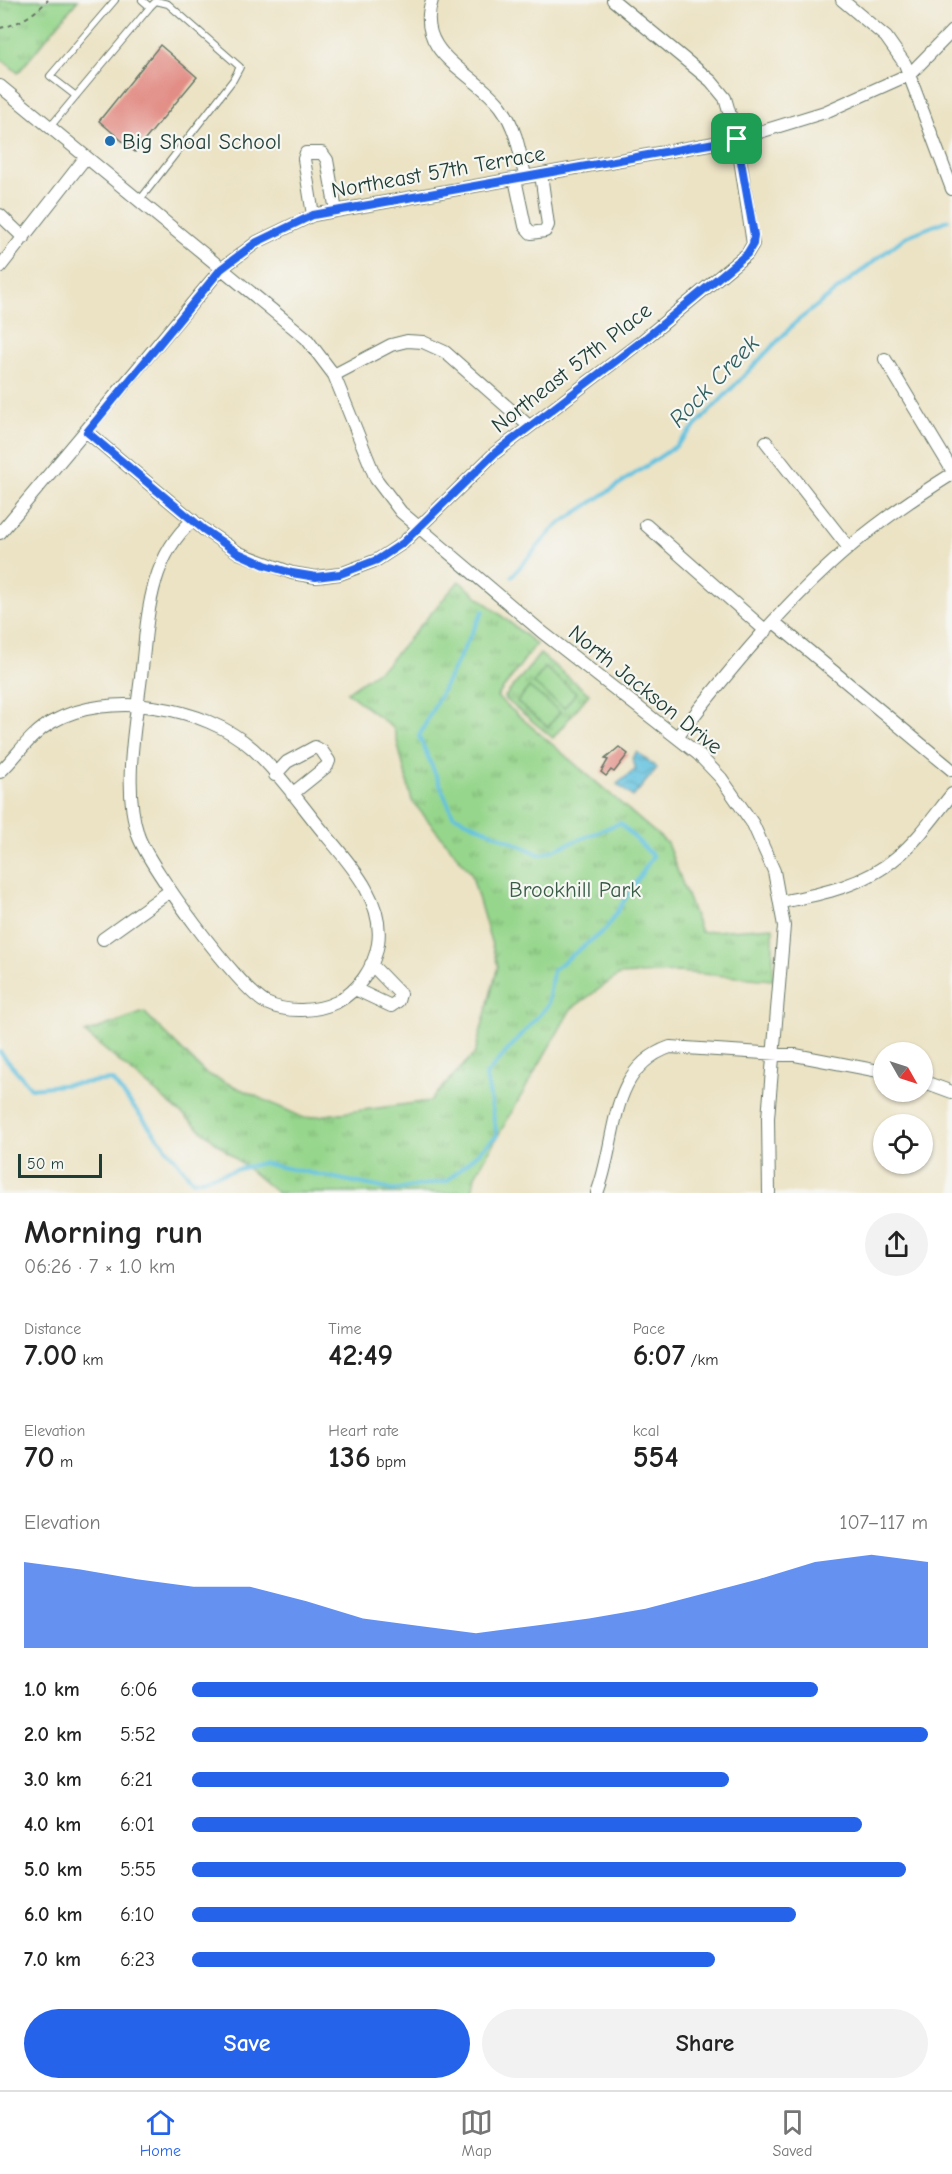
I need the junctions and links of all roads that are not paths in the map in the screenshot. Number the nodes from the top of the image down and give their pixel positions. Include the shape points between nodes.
1 (115, 0) edge
2 (141, 0) edge
3 (432, 0) edge
4 (613, 0) edge
5 (842, 0) edge
6 (150, 7) junction
7 (952, 31) edge
8 (910, 74) junction
9 (0, 86) edge
10 (76, 96) junction
11 (50, 127) junction
12 (737, 139) junction
13 (86, 157) junction
14 (541, 174) junction
15 (520, 178) junction
16 (952, 189) edge
17 (138, 201) junction
18 (336, 211) junction
19 (0, 215) edge
20 (313, 215) junction
21 (24, 238) junction
22 (0, 267) edge
23 (221, 269) junction
24 (885, 359) dead end
25 (334, 375) junction
26 (530, 426) junction
27 (87, 432) junction
28 (766, 442) dead end
29 (952, 472) edge
30 (193, 520) junction
31 (646, 525) dead end
32 (419, 529) junction
33 (0, 532) edge
34 (849, 548) junction
35 (770, 627) junction
36 (138, 706) junction
37 (678, 736) junction
38 (952, 770) edge
39 (0, 772) edge
40 (275, 775) junction
41 (292, 794) junction
42 (952, 794) edge
43 (170, 891) junction
44 (781, 902) junction
45 (103, 939) dead end
46 (371, 964) junction
47 (355, 989) junction
48 (774, 1054) junction
49 (873, 1070) edge
50 (933, 1085) edge
51 (952, 1092) edge
52 (597, 1193) edge
53 (769, 1193) edge

1 - 10 lane via 50,76
2 - 6 lane
3 - 15 street via 429,31 442,54 504,111 516,135
4 - 12 street via 717,86 728,105
5 - 8 street via 886,37
6 - 10 lane
6 - 17 lane via 156,1 168,4 240,67
7 - 8 street, Northeast 57th Terrace
8 - 12 street, Northeast 57th Terrace via 825,112
8 - 16 street
9 - 11 street, North Jackson Drive
10 - 11 lane
11 - 13 street, North Jackson Drive
12 - 14 street, Northeast 57th Terrace
12 - 26 street, Northeast 57th Place via 753,244 747,254
13 - 17 street, North Jackson Drive
13 - 21 street
14 - 15 street, Northeast 57th Terrace
14 - 15 street via 548,225 537,234 525,226
15 - 18 street, Northeast 57th Terrace
17 - 23 street, North Jackson Drive
18 - 20 street, Northeast 57th Terrace
18 - 20 street via 327,160 322,153 312,151 304,159
19 - 21 street
20 - 23 street, Northeast 57th Terrace via 257,242
21 - 22 street
23 - 25 street, North Jackson Drive via 306,338
23 - 27 street, Northeast 57th Terrace
24 - 29 street
25 - 26 street via 391,345 423,342 445,352
25 - 32 street, North Jackson Drive via 376,479
26 - 32 street, Northeast 57th Place via 472,473
27 - 30 street, Northeast 57th Place
27 - 33 street, Northeast 57th Terrace
28 - 34 street
29 - 34 street
30 - 32 street, Northeast 57th Place via 226,546 252,560 316,577 340,574 377,560
30 - 36 street via 173,542 153,588
31 - 35 street
32 - 37 street, North Jackson Drive via 542,632
34 - 35 street
35 - 37 street
35 - 38 street
36 - 39 street via 83,710 52,722 25,742
36 - 40 street via 184,713 221,728 254,750
36 - 43 street via 132,807 145,852
37 - 44 street, North Jackson Drive via 721,778 753,824 774,871
40 - 41 street
40 - 41 street via 303,752 315,747 322,751 329,761 327,766
41 - 46 street via 349,863 373,902 379,926
42 - 44 street via 909,846 882,869 842,887
43 - 45 street
43 - 47 street via 251,993 269,1004 290,1010 320,1008
44 - 48 street, North Jackson Drive via 784,950
46 - 47 street
46 - 47 street via 396,987 400,994 398,1002 384,1004
48 - 49 street
48 - 52 street via 670,1047 649,1057 621,1094
48 - 53 street, North Jackson Drive via 768,1118
50 - 51 street

